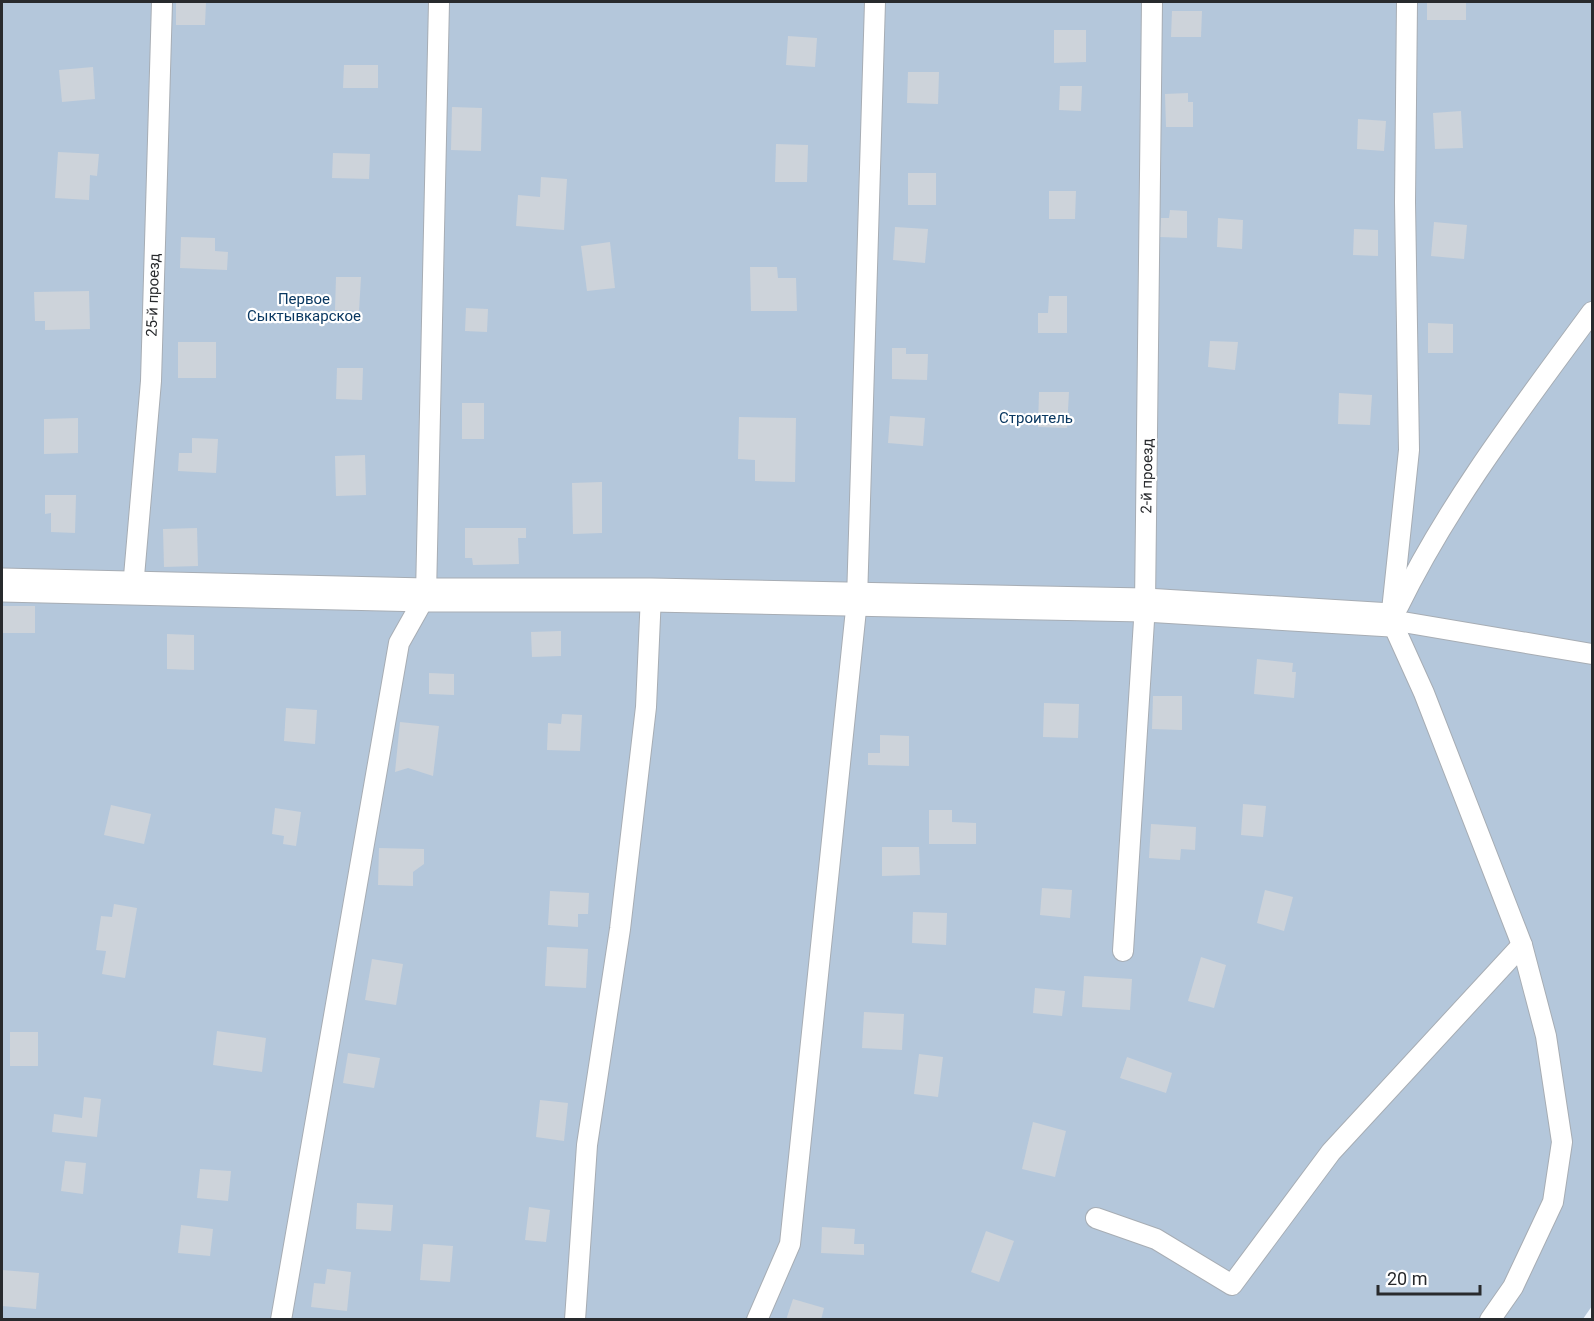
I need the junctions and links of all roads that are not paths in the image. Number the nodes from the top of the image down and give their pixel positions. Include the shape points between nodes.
1 (162, 2) edge
2 (439, 2) edge
3 (875, 2) edge
4 (1152, 2) edge
5 (1407, 2) edge
6 (1593, 312) edge
7 (2, 585) edge
8 (133, 588) junction
9 (426, 595) junction
10 (651, 596) junction
11 (857, 600) junction
12 (1145, 604) junction
13 (1391, 620) junction
14 (1593, 654) edge
15 (1522, 945) junction
16 (1123, 951) dead end
17 (1096, 1218) dead end
18 (281, 1320) edge
19 (575, 1320) edge
20 (757, 1320) edge
21 (1490, 1320) edge

1 - 8 lane, 25-й проезд via 151,381
2 - 9 lane
3 - 11 lane
4 - 12 lane, 2-й проезд
5 - 13 lane via 1405,202 1410,450
6 - 13 lane via 1507,428 1415,572
7 - 8 street
8 - 9 street
9 - 10 street
9 - 18 lane via 399,643
10 - 11 street
10 - 19 lane via 646,707 620,928 587,1145
11 - 12 street
11 - 20 lane via 790,1244
12 - 13 street
12 - 16 lane, 2-й проезд
13 - 14 lane
13 - 15 lane via 1424,693
15 - 17 lane via 1331,1152 1232,1285 1156,1239
15 - 21 lane via 1546,1036 1562,1142 1553,1202 1513,1287

